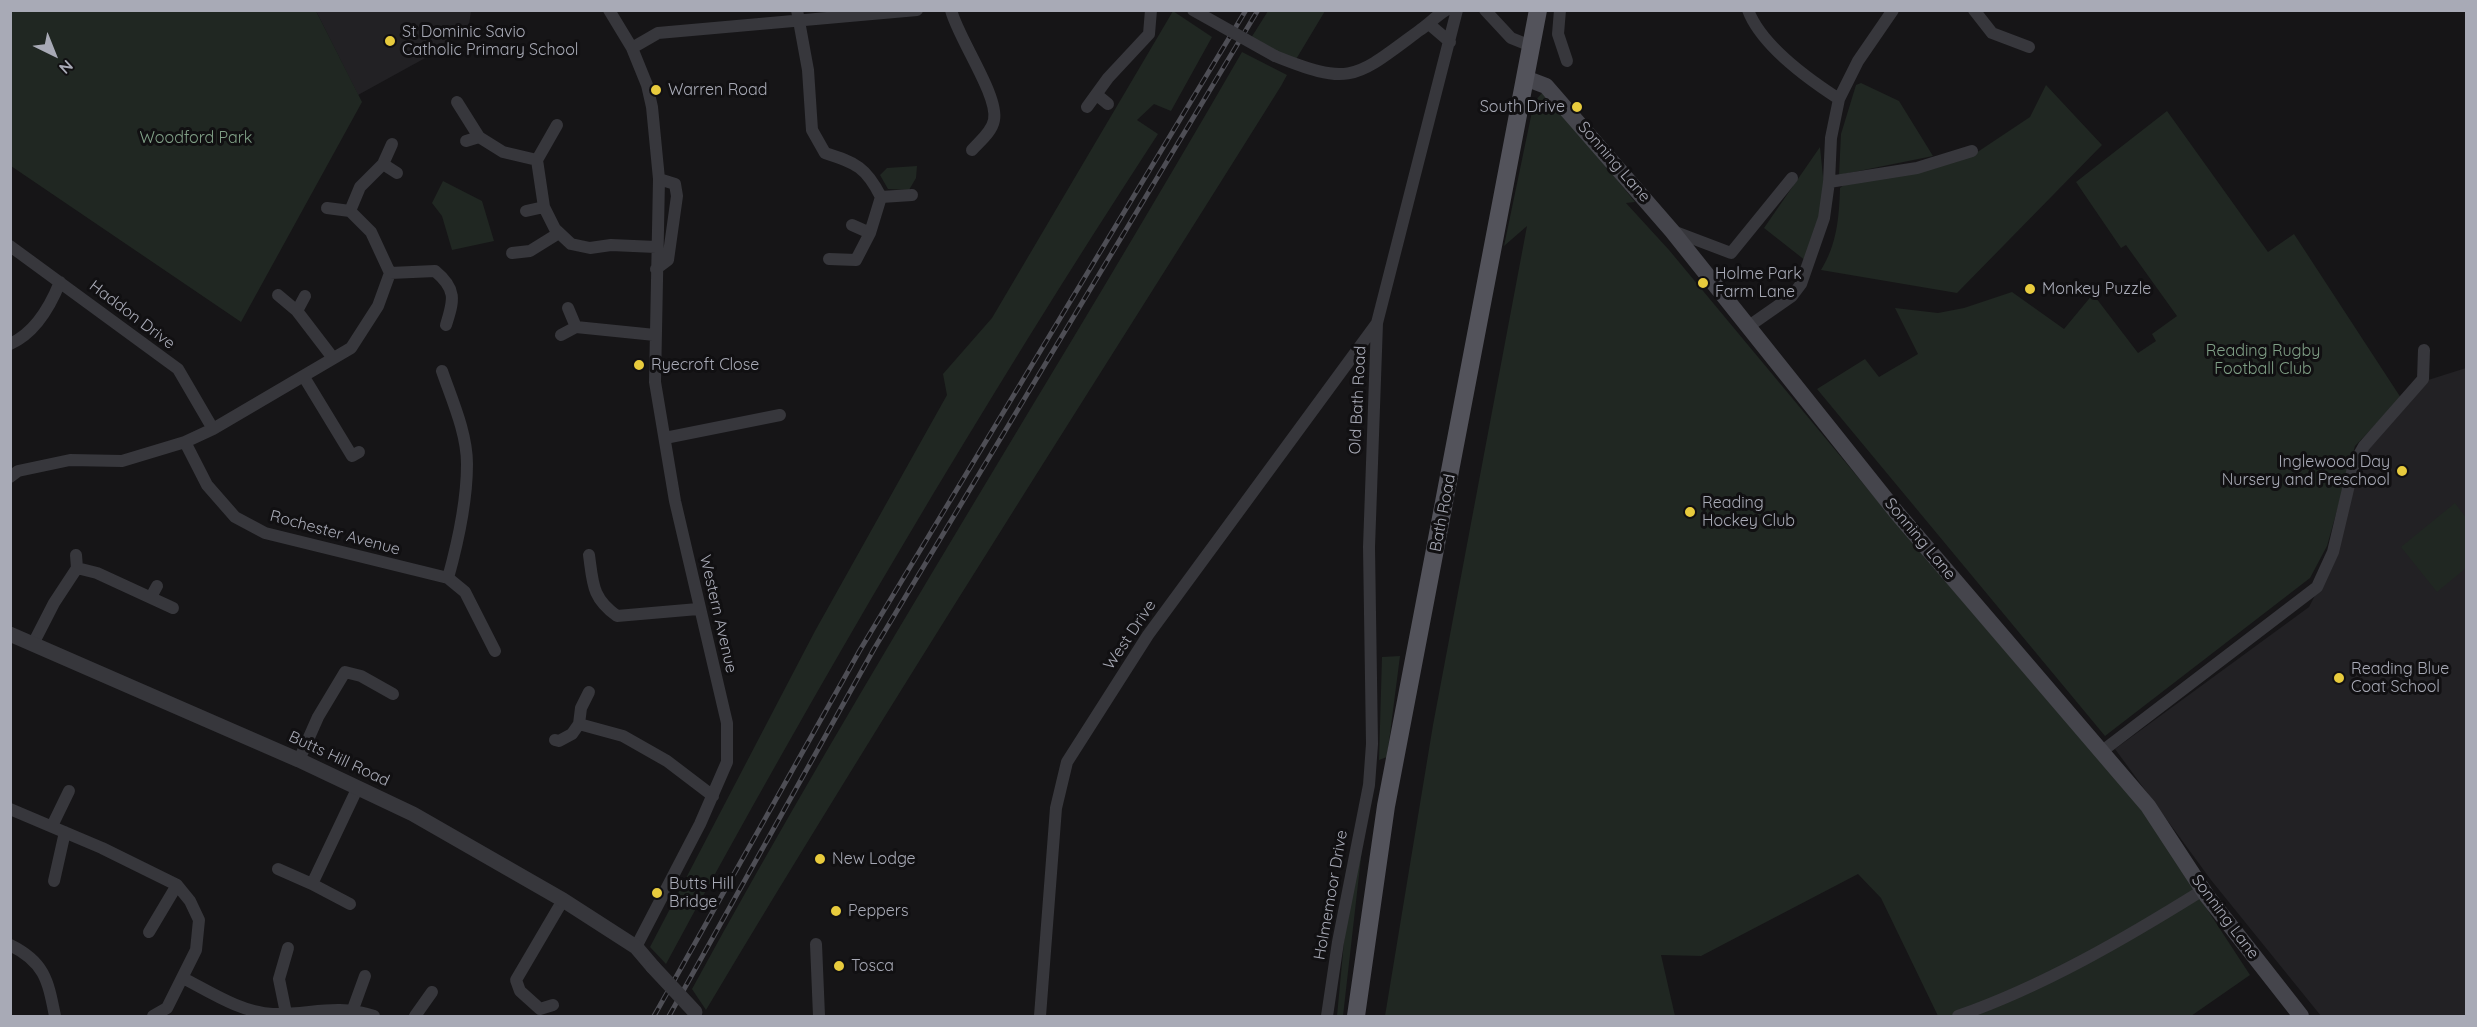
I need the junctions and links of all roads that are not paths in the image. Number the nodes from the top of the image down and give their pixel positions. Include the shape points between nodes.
1 (609, 10) edge
2 (917, 10) edge
3 (951, 10) edge
4 (1151, 10) edge
5 (1193, 10) edge
6 (1446, 10) edge
7 (1457, 10) edge
8 (1485, 10) edge
9 (1538, 10) edge
10 (1560, 10) edge
11 (1748, 10) edge
12 (1893, 10) edge
13 (1974, 10) edge
14 (798, 16) edge
15 (1429, 24) junction
16 (1450, 42) junction
17 (1531, 46) junction
18 (2029, 47) dead end
19 (632, 48) junction
20 (1567, 62) dead end
21 (1525, 78) junction
22 (1097, 95) junction
23 (1839, 99) junction
24 (458, 102) dead end
25 (1108, 104) dead end
26 (1087, 107) dead end
27 (557, 125) dead end
28 (479, 137) junction
29 (466, 141) dead end
30 (392, 144) dead end
31 (972, 150) dead end
32 (1972, 151) dead end
33 (537, 160) junction
34 (383, 164) junction
35 (397, 173) dead end
36 (1792, 178) dead end
37 (659, 179) junction
38 (1829, 182) junction
39 (912, 195) dead end
40 (881, 197) junction
41 (544, 207) junction
42 (327, 208) dead end
43 (526, 211) dead end
44 (350, 212) junction
45 (852, 225) dead end
46 (1672, 231) junction
47 (559, 233) junction
48 (870, 233) junction
49 (10, 246) edge
50 (656, 246) junction
51 (512, 254) dead end
52 (830, 259) dead end
53 (656, 269) junction
54 (390, 273) junction
55 (60, 282) junction
56 (278, 295) dead end
57 (305, 296) dead end
58 (568, 308) dead end
59 (297, 311) junction
60 (1377, 323) junction
61 (446, 325) dead end
62 (1749, 326) junction
63 (576, 327) junction
64 (655, 334) junction
65 (561, 335) dead end
66 (10, 344) edge
67 (2424, 350) dead end
68 (333, 358) junction
69 (442, 371) dead end
70 (304, 377) junction
71 (780, 415) dead end
72 (213, 429) junction
73 (664, 438) junction
74 (185, 442) junction
75 (352, 456) dead end
76 (10, 477) edge
77 (76, 555) dead end
78 (589, 555) dead end
79 (77, 568) junction
80 (448, 578) junction
81 (173, 608) dead end
82 (698, 609) junction
83 (10, 634) edge
84 (33, 644) junction
85 (495, 651) dead end
86 (589, 692) dead end
87 (393, 694) dead end
88 (579, 724) junction
89 (555, 740) dead end
90 (2101, 752) junction
91 (299, 760) junction
92 (358, 787) junction
93 (69, 791) dead end
94 (713, 796) junction
95 (1365, 801) junction
96 (1386, 806) junction
97 (10, 809) edge
98 (52, 826) junction
99 (65, 832) junction
100 (278, 869) dead end
101 (54, 881) dead end
102 (312, 884) junction
103 (177, 885) junction
104 (2204, 890) junction
105 (563, 900) junction
106 (350, 904) dead end
107 (149, 932) dead end
108 (816, 944) dead end
109 (10, 945) edge
110 (636, 947) junction
111 (288, 948) dead end
112 (365, 976) dead end
113 (183, 978) junction
114 (432, 992) dead end
115 (554, 1005) dead end
116 (352, 1009) junction
117 (286, 1012) junction
118 (323, 1013) edge
119 (541, 1013) edge
120 (698, 1014) edge
121 (54, 1017) edge
122 (153, 1017) edge
123 (374, 1017) edge
124 (414, 1017) edge
125 (819, 1017) edge
126 (1041, 1017) edge
127 (1327, 1017) edge
128 (1356, 1017) edge
129 (1958, 1017) edge
130 (2301, 1017) edge

1 - 19 street, Western Avenue
2 - 14 street
3 - 31 street via 955,27 990,93 994,119 988,133
4 - 22 street via 1149,34
5 - 15 street, bridge via 1275,56 1330,75 1350,75 1393,51
6 - 15 street
7 - 16 street, Old Bath Road
8 - 17 street via 1511,38
9 - 17 main road, Bath Road
10 - 20 street via 1558,34
11 - 23 street via 1753,26 1813,82
12 - 23 street via 1858,61
13 - 18 street via 1992,33
14 - 19 street via 658,33
14 - 40 street via 808,70 812,130 825,153 848,160 870,175
15 - 16 street
16 - 60 street, Old Bath Road
17 - 21 main road, Bath Road
19 - 37 street, Western Avenue via 648,85
21 - 46 main road, Sonning Lane via 1546,86
21 - 96 main road, Bath Road
22 - 25 street
22 - 26 street
23 - 38 street via 1830,138
24 - 28 street
27 - 33 street
28 - 29 street
28 - 33 street via 503,152
30 - 34 street
32 - 38 street via 1917,168
33 - 41 street
34 - 35 street
34 - 44 street via 360,187
36 - 46 street via 1731,253
37 - 50 street, Western Avenue
37 - 53 street, Western Avenue via 675,184 677,196 668,260
38 - 62 street via 1824,218 1801,284 1792,296
39 - 40 street
40 - 48 street
41 - 43 street
41 - 47 street
42 - 44 street
44 - 54 street via 371,232
45 - 48 street
46 - 62 main road, Sonning Lane
47 - 50 street via 571,244 590,248
47 - 51 street via 531,251
48 - 52 street via 856,260
49 - 55 street, Haddon Drive
50 - 53 street, Western Avenue
53 - 64 street, Western Avenue
54 - 61 street via 435,271 447,280 454,301
54 - 68 street via 364,330 351,348
55 - 66 street via 53,301 26,337
55 - 72 street, Haddon Drive via 178,369
56 - 59 street
57 - 59 street
58 - 63 street
59 - 68 street
60 - 95 street, Old Bath Road via 1369,547 1372,744
60 - 126 street, West Drive via 1148,635 1067,762 1056,808
62 - 90 main road, Sonning Lane via 1897,513
63 - 64 street
63 - 65 street
64 - 73 street, Western Avenue via 655,382
67 - 90 street via 2423,379 2364,446 2354,464 2333,552 2317,587
68 - 70 street
69 - 80 street via 467,463 463,512
70 - 72 street
70 - 75 street
71 - 73 street
72 - 74 street
73 - 82 street, Western Avenue
74 - 76 street via 122,461 70,460 18,471
74 - 80 street, Rochester Avenue via 207,485 234,517 265,533
77 - 79 street
78 - 82 street via 596,572 594,592 603,606 617,616
79 - 81 street via 154,592
79 - 84 street
80 - 85 street via 465,592 481,634
82 - 94 street, Western Avenue via 727,723 727,762
83 - 84 street, Butts Hill Road
84 - 91 street, Butts Hill Road
86 - 88 street
87 - 91 street via 345,672 318,717
88 - 89 street via 572,734
88 - 94 street via 623,736 667,761
90 - 104 main road, Sonning Lane via 2148,806
91 - 92 street, Butts Hill Road
92 - 102 street
92 - 105 street, Butts Hill Road
93 - 98 street
94 - 110 street, Western Avenue
95 - 96 street
95 - 127 street, Holmemoor Drive
96 - 128 main road, Bath Road
97 - 98 street
98 - 99 street
99 - 101 street
99 - 103 street
100 - 102 street
102 - 106 street
103 - 107 street
103 - 113 street via 199,920 196,950
104 - 129 street via 1995,1004
104 - 130 main road, Sonning Lane
105 - 110 street, Butts Hill Road
105 - 119 street via 516,980 520,991
108 - 125 street
109 - 121 street via 38,962 48,983
110 - 120 street, Butts Hill Road, bridge
111 - 117 street via 279,979
112 - 116 street
113 - 117 street via 254,1011
113 - 122 street via 167,1008
114 - 124 street
115 - 119 street
116 - 118 street
116 - 123 street
117 - 118 street

